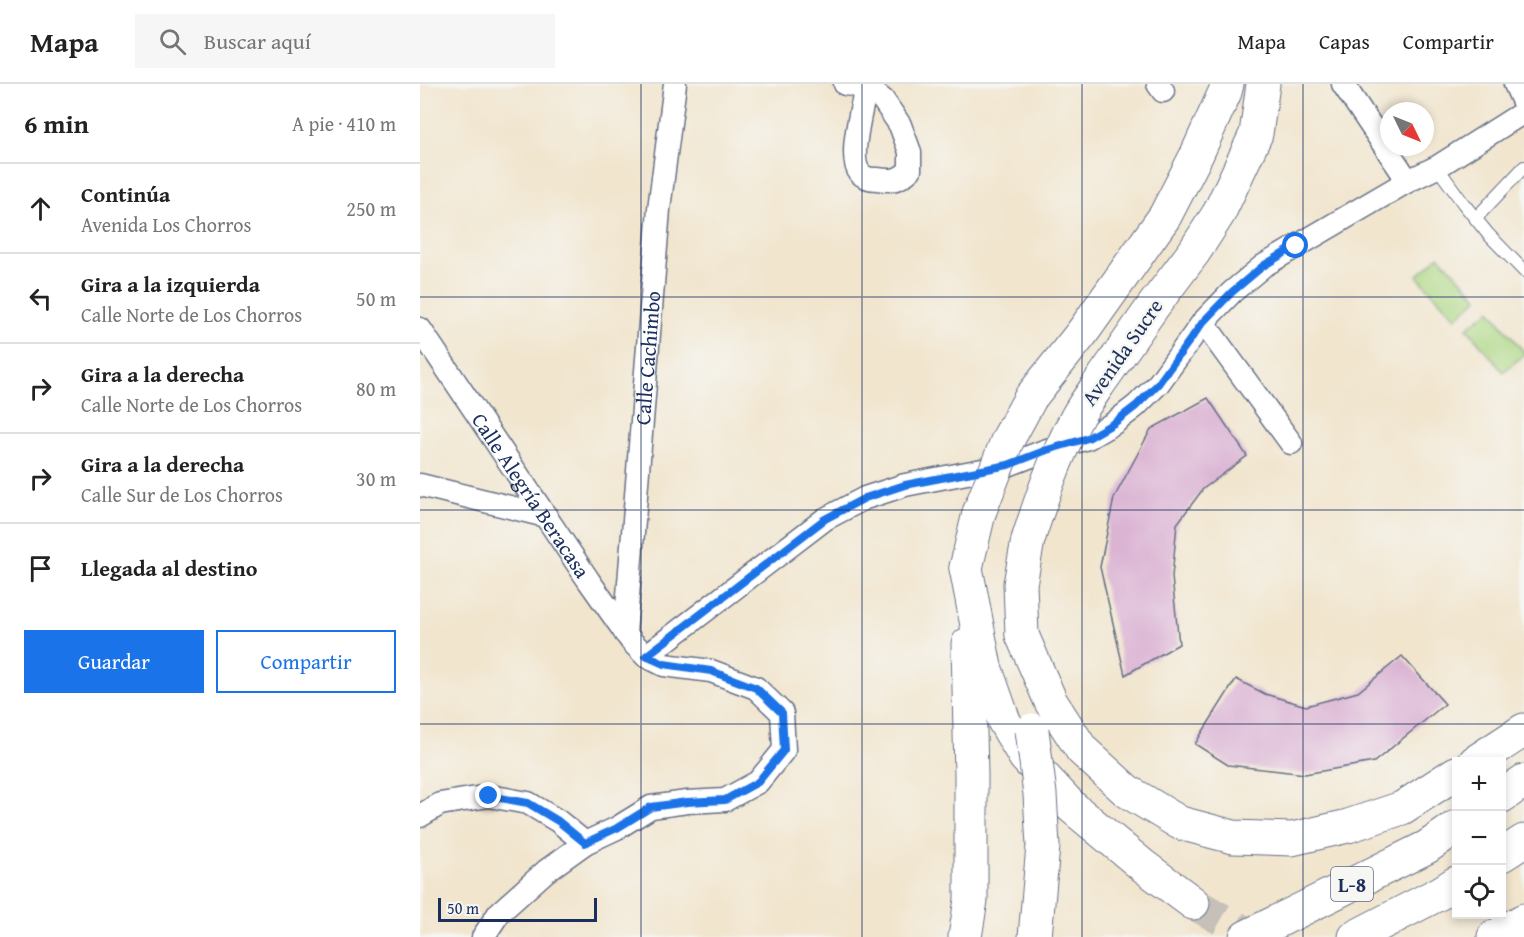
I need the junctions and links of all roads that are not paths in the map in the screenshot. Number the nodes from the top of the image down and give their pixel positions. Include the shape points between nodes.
1 (675, 84) edge
2 (1227, 84) edge
3 (1263, 84) edge
4 (1343, 84) edge
5 (1515, 84) edge
6 (1524, 104) edge
7 (1524, 112) edge
8 (1437, 167) junction
9 (1524, 167) edge
10 (1408, 181) junction
11 (1476, 218) junction
12 (1524, 271) edge
13 (1203, 322) junction
14 (420, 329) edge
15 (1291, 443) dead end
16 (420, 485) edge
17 (546, 516) junction
18 (966, 568) junction
19 (625, 633) junction
20 (1022, 635) junction
21 (646, 656) junction
22 (1524, 730) edge
23 (1483, 757) edge
24 (1452, 776) edge
25 (1524, 781) edge
26 (1506, 793) edge
27 (420, 816) edge
28 (1452, 830) edge
29 (1524, 841) edge
30 (585, 843) junction
31 (1506, 852) edge
32 (1449, 887) edge
33 (1193, 903) tunnel mouth
34 (1413, 920) dead end
35 (1524, 920) edge
36 (483, 937) edge
37 (965, 937) edge
38 (1035, 937) edge
39 (1246, 937) edge
40 (1355, 937) edge
41 (1494, 937) edge

1 - 19 street, Calle Cachimbo via 660,209
2 - 18 main road, Avenida Sucre, bridge via 1165,216 1031,397 1007,441 979,513
3 - 20 main road, Avenida Sucre, bridge via 1256,134 1219,213 1076,418 1053,467 1028,540 1020,584
4 - 10 street
5 - 6 street
7 - 8 street
8 - 10 street
8 - 11 lane
9 - 11 lane
10 - 13 street via 1263,266
11 - 12 lane
13 - 15 street
13 - 21 street via 1158,384 1114,423 1088,438 1008,465 905,485 865,498 825,519
14 - 17 street, Calle Alegría Beracasa
16 - 17 street
17 - 19 street, Calle Alegría Beracasa
18 - 33 main road via 986,667 1004,721 1025,756 1072,807
18 - 37 main road via 971,900
19 - 21 street, Calle Alegría Beracasa
20 - 24 main road via 1051,702 1082,750 1127,791 1179,823 1233,837 1292,839 1402,808
20 - 38 main road, Avenida Sucre, bridge via 1043,846
21 - 30 street via 664,664 711,671 756,688 782,713 784,750 758,782 725,800 651,807
22 - 23 main road
25 - 26 main road
27 - 30 street via 440,804 489,796 528,803
28 - 39 main road, L-8 via 1427,847
29 - 31 main road
30 - 36 street via 499,913
32 - 34 lane
32 - 40 main road, L-8
35 - 41 main road

